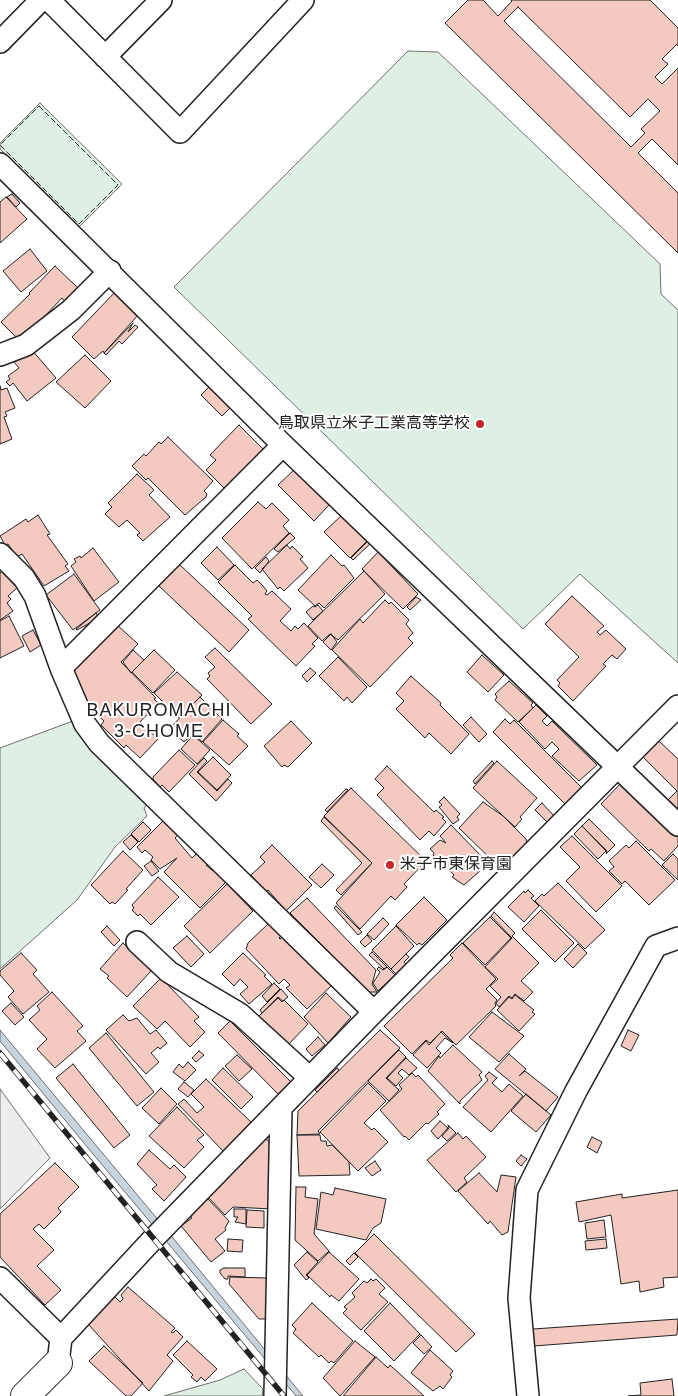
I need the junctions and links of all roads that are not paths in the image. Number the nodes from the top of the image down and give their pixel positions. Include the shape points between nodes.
1 (41, 0) edge
2 (48, 0) edge
3 (161, 0) edge
4 (303, 0) edge
5 (0, 42) edge
6 (106, 57) junction
7 (0, 164) edge
8 (110, 271) junction
9 (0, 356) edge
10 (283, 445) junction
11 (0, 554) edge
12 (61, 668) junction
13 (678, 706) edge
14 (619, 768) junction
15 (678, 825) edge
16 (678, 938) edge
17 (137, 942) dead end
18 (374, 1012) junction
19 (310, 1078) junction
20 (281, 1109) junction
21 (0, 1278) edge
22 (60, 1350) junction
23 (26, 1396) edge
24 (275, 1396) edge
25 (528, 1396) edge

1 - 5 street
2 - 6 street
3 - 6 street
4 - 6 street via 180,132
7 - 8 street
8 - 9 street via 71,310 26,345
8 - 10 street
10 - 12 street
10 - 14 street
11 - 12 street via 24,578 35,596
12 - 18 street via 85,724 99,743
13 - 14 street
14 - 15 street
14 - 18 street
16 - 25 street via 656,946 576,1091 527,1190 519,1298
17 - 19 street via 169,972 240,1014
18 - 19 street
19 - 20 street
20 - 22 street via 154,1238
20 - 24 street
21 - 22 street
22 - 23 street

